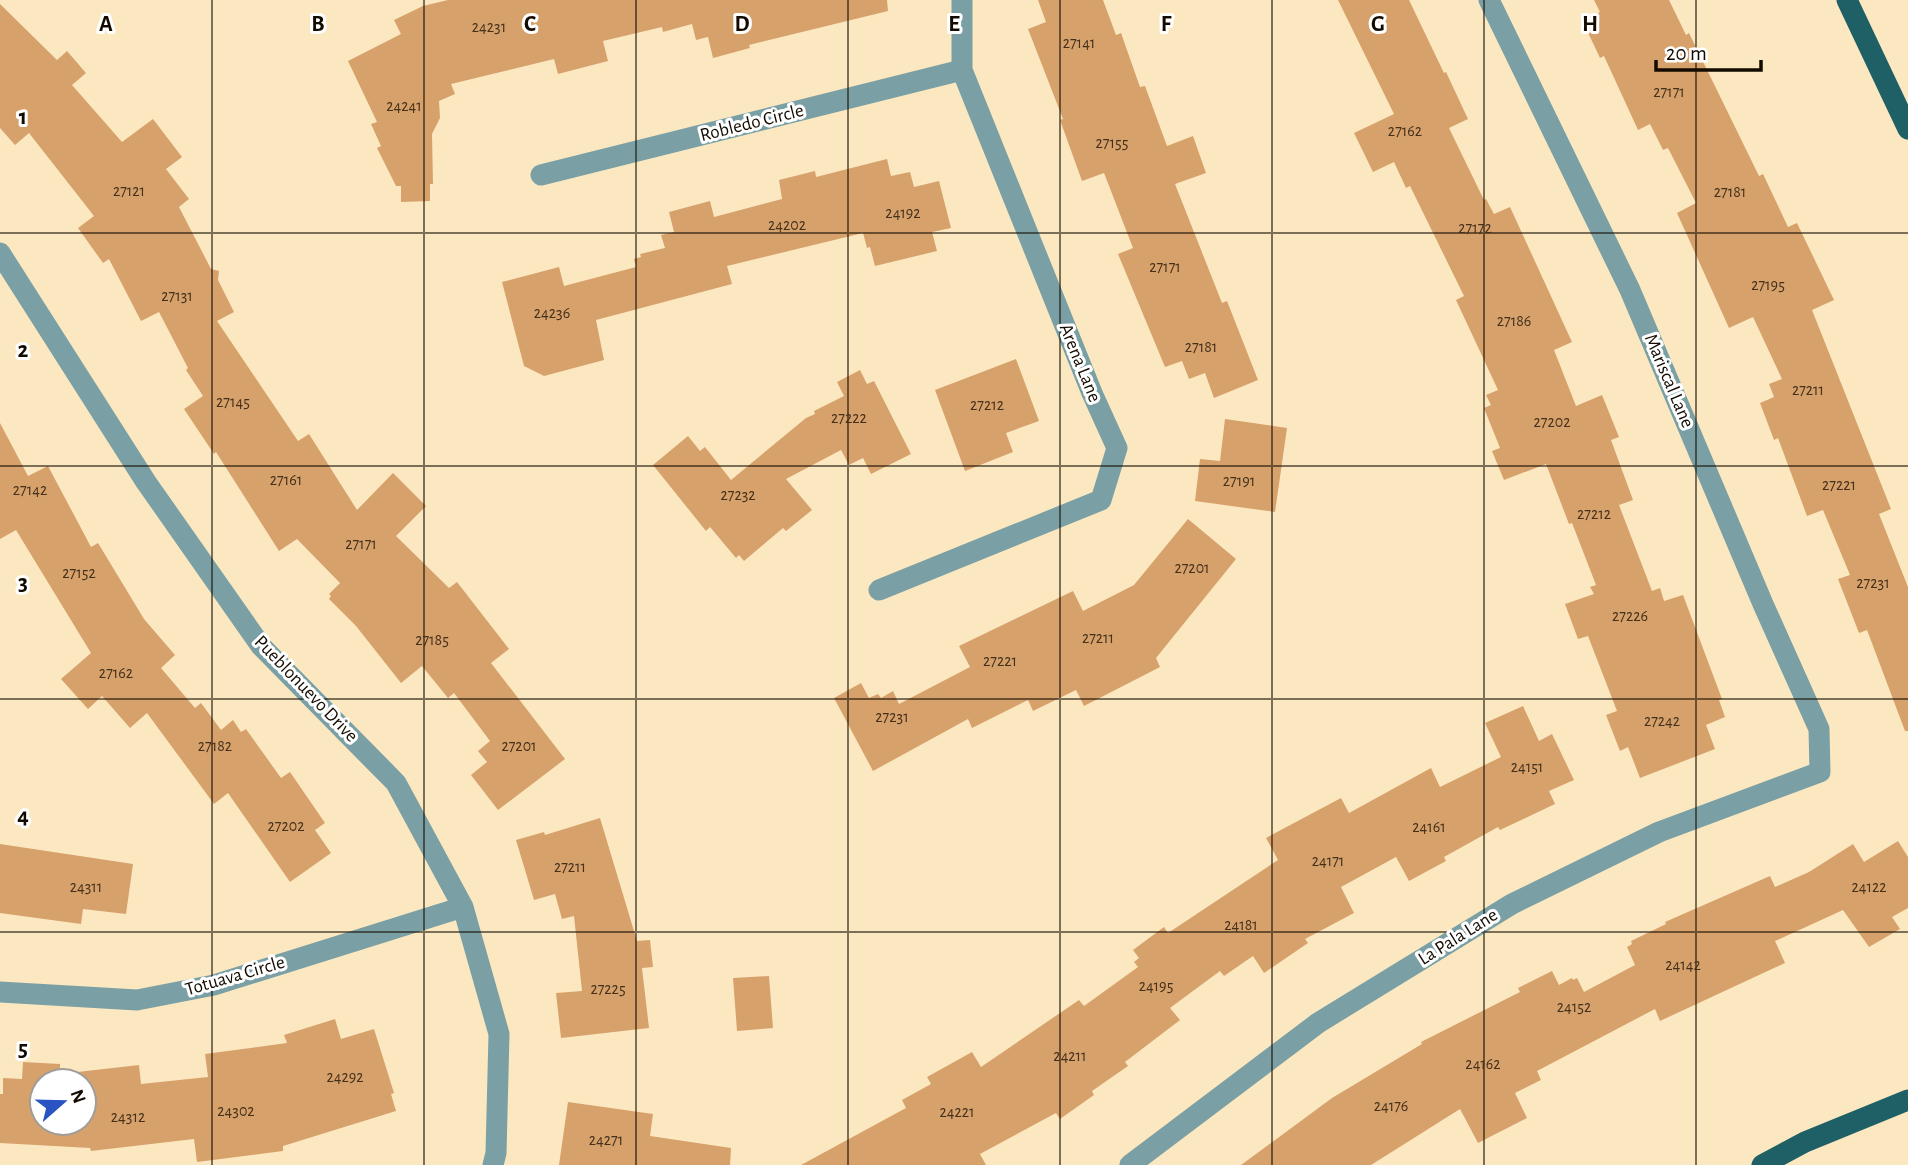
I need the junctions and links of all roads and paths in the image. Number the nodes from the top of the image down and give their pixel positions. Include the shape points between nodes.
1 (961, 0) edge
2 (1489, 0) edge
3 (1847, 0) edge
4 (962, 71) junction
5 (1908, 130) edge
6 (541, 175) dead end
7 (0, 253) edge
8 (879, 590) dead end
9 (1820, 772) joint
10 (463, 907) junction
11 (0, 992) edge
12 (1908, 1100) edge
13 (493, 1165) edge
14 (1130, 1165) edge
15 (1762, 1165) edge

1 - 4 street, Arena Lane
2 - 9 street, Mariscal Lane via 1630,290 1819,729
3 - 5 main road
4 - 6 street, Robledo Circle
4 - 8 street, Arena Lane via 1116,448 1101,500
7 - 10 street, Pueblonuevo Drive via 146,482 261,646 396,783
9 - 14 street, La Pala Lane via 1659,832 1512,904 1318,1023
10 - 11 street, Totuava Circle via 214,985 137,1000
10 - 13 street, Pueblonuevo Drive via 499,1034
12 - 15 main road via 1805,1142

